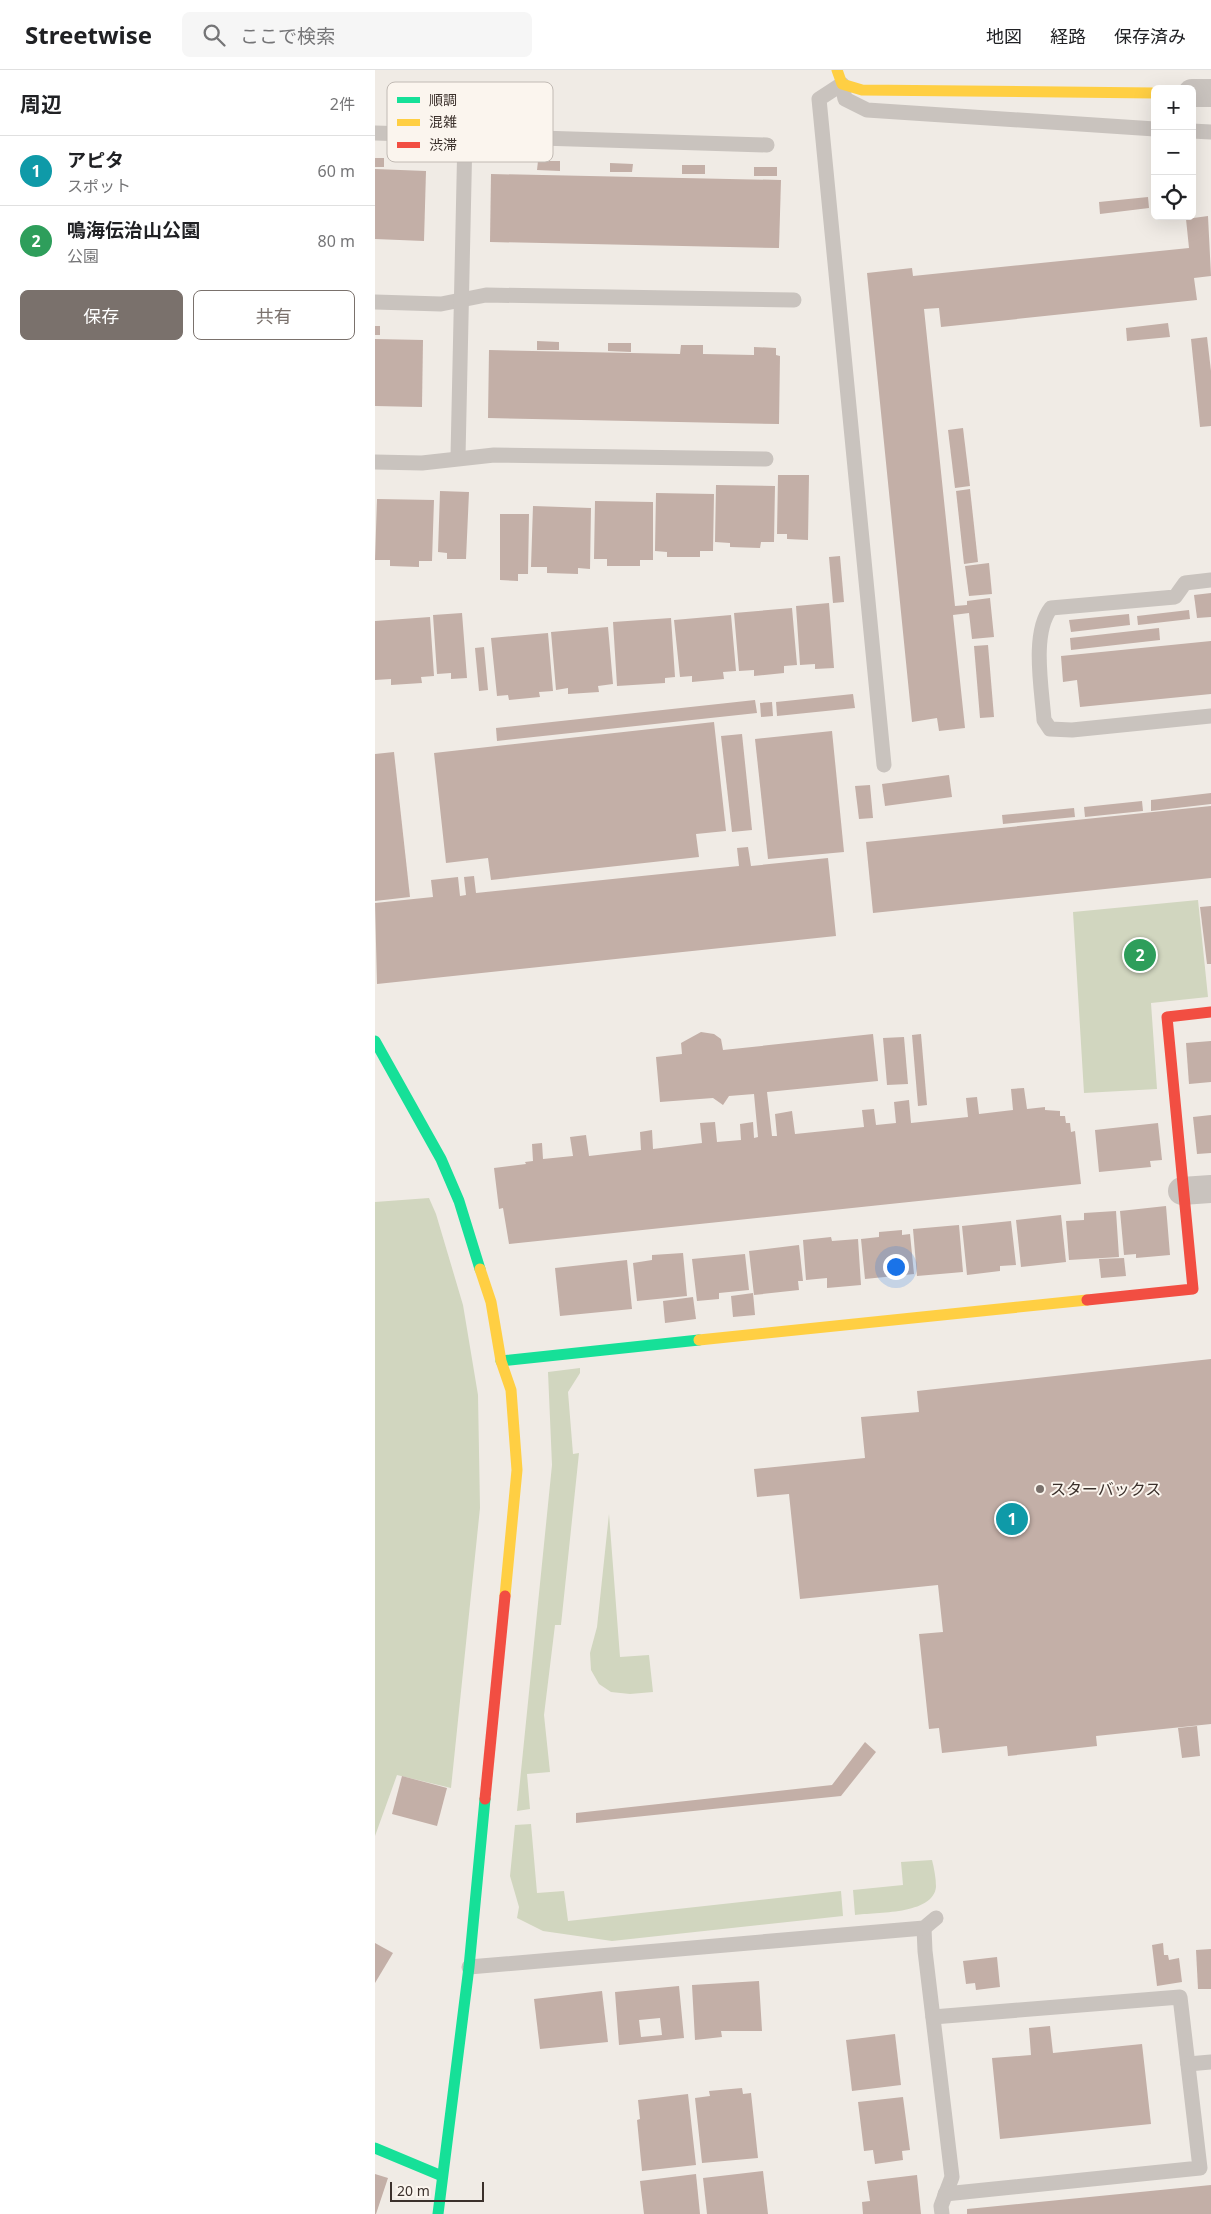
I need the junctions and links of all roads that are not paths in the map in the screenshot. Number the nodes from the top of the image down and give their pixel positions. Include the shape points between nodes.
1 (839, 77) edge
2 (1151, 93) edge
3 (1196, 93) edge
4 (1211, 93) edge
5 (1151, 129) edge
6 (1196, 131) edge
7 (1211, 132) edge
8 (553, 138) edge
9 (767, 145) dead end
10 (465, 162) edge
11 (462, 300) junction
12 (794, 300) dead end
13 (375, 302) edge
14 (458, 457) junction
15 (766, 460) dead end
16 (375, 462) edge
17 (1211, 580) edge
18 (1211, 716) edge
19 (884, 765) dead end
20 (1211, 1012) edge
21 (375, 1041) edge
22 (1211, 1188) edge
23 (1182, 1192) junction
24 (501, 1361) junction
25 (936, 1918) dead end
26 (924, 1928) junction
27 (469, 1967) junction
28 (933, 2017) junction
29 (1211, 2062) edge
30 (1188, 2064) junction
31 (375, 2148) edge
32 (442, 2176) junction
33 (945, 2194) junction
34 (437, 2214) edge
35 (942, 2214) edge

1 - 2 street via 862,90
1 - 5 lane via 845,99 867,110
1 - 19 lane via 819,99
3 - 4 street
6 - 7 lane
8 - 9 lane
10 - 11 lane
11 - 12 lane via 486,295
11 - 13 lane via 441,304
11 - 14 lane
14 - 15 lane
14 - 16 lane via 422,463
17 - 18 lane via 1185,583 1175,597 1051,608 1046,615 1039,654 1045,720 1051,729 1072,730
20 - 23 street via 1167,1017
21 - 24 street via 441,1158 459,1201 491,1302
22 - 23 street
23 - 24 street via 1193,1289
24 - 27 street via 511,1390 517,1470
25 - 26 lane
26 - 27 lane
26 - 28 lane
27 - 32 street
28 - 30 lane via 1180,1997
28 - 33 lane via 952,2176
29 - 30 lane
30 - 33 lane via 1200,2168
31 - 32 street
32 - 34 street
33 - 35 lane

